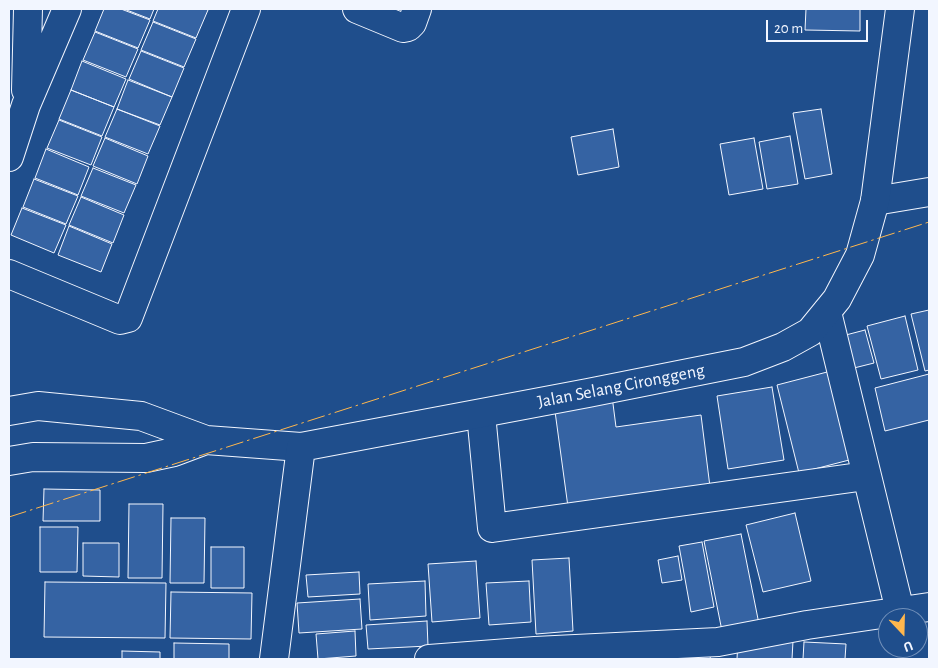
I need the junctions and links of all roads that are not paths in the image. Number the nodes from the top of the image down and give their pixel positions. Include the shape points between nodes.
1 (28, 9) edge
2 (67, 9) edge
3 (246, 9) edge
4 (357, 9) edge
5 (417, 9) edge
6 (900, 9) edge
7 (26, 105) junction
8 (9, 157) edge
9 (929, 192) edge
10 (875, 201) junction
11 (9, 274) edge
12 (827, 312) junction
13 (9, 411) edge
14 (481, 414) junction
15 (206, 440) junction
16 (301, 446) junction
17 (9, 461) edge
18 (866, 476) junction
19 (899, 608) edge
20 (878, 614) edge
21 (274, 659) edge
22 (429, 659) edge

1 - 7 street
2 - 7 street
3 - 11 street via 128,318 120,320
4 - 5 street via 403,28 412,23
6 - 10 street, Jalan Selang Cironggeng
7 - 8 street
9 - 10 street
10 - 12 street, Jalan Selang Cironggeng via 860,255
12 - 14 street, Jalan Selang Cironggeng via 810,332 744,362
12 - 18 street
13 - 15 street via 38,406 141,416
14 - 16 street, Jalan Selang Cironggeng
14 - 18 street via 492,528
15 - 16 street, Jalan Selang Cironggeng
15 - 17 street via 146,458 33,457
16 - 21 street
18 - 19 street
20 - 22 street via 718,642

